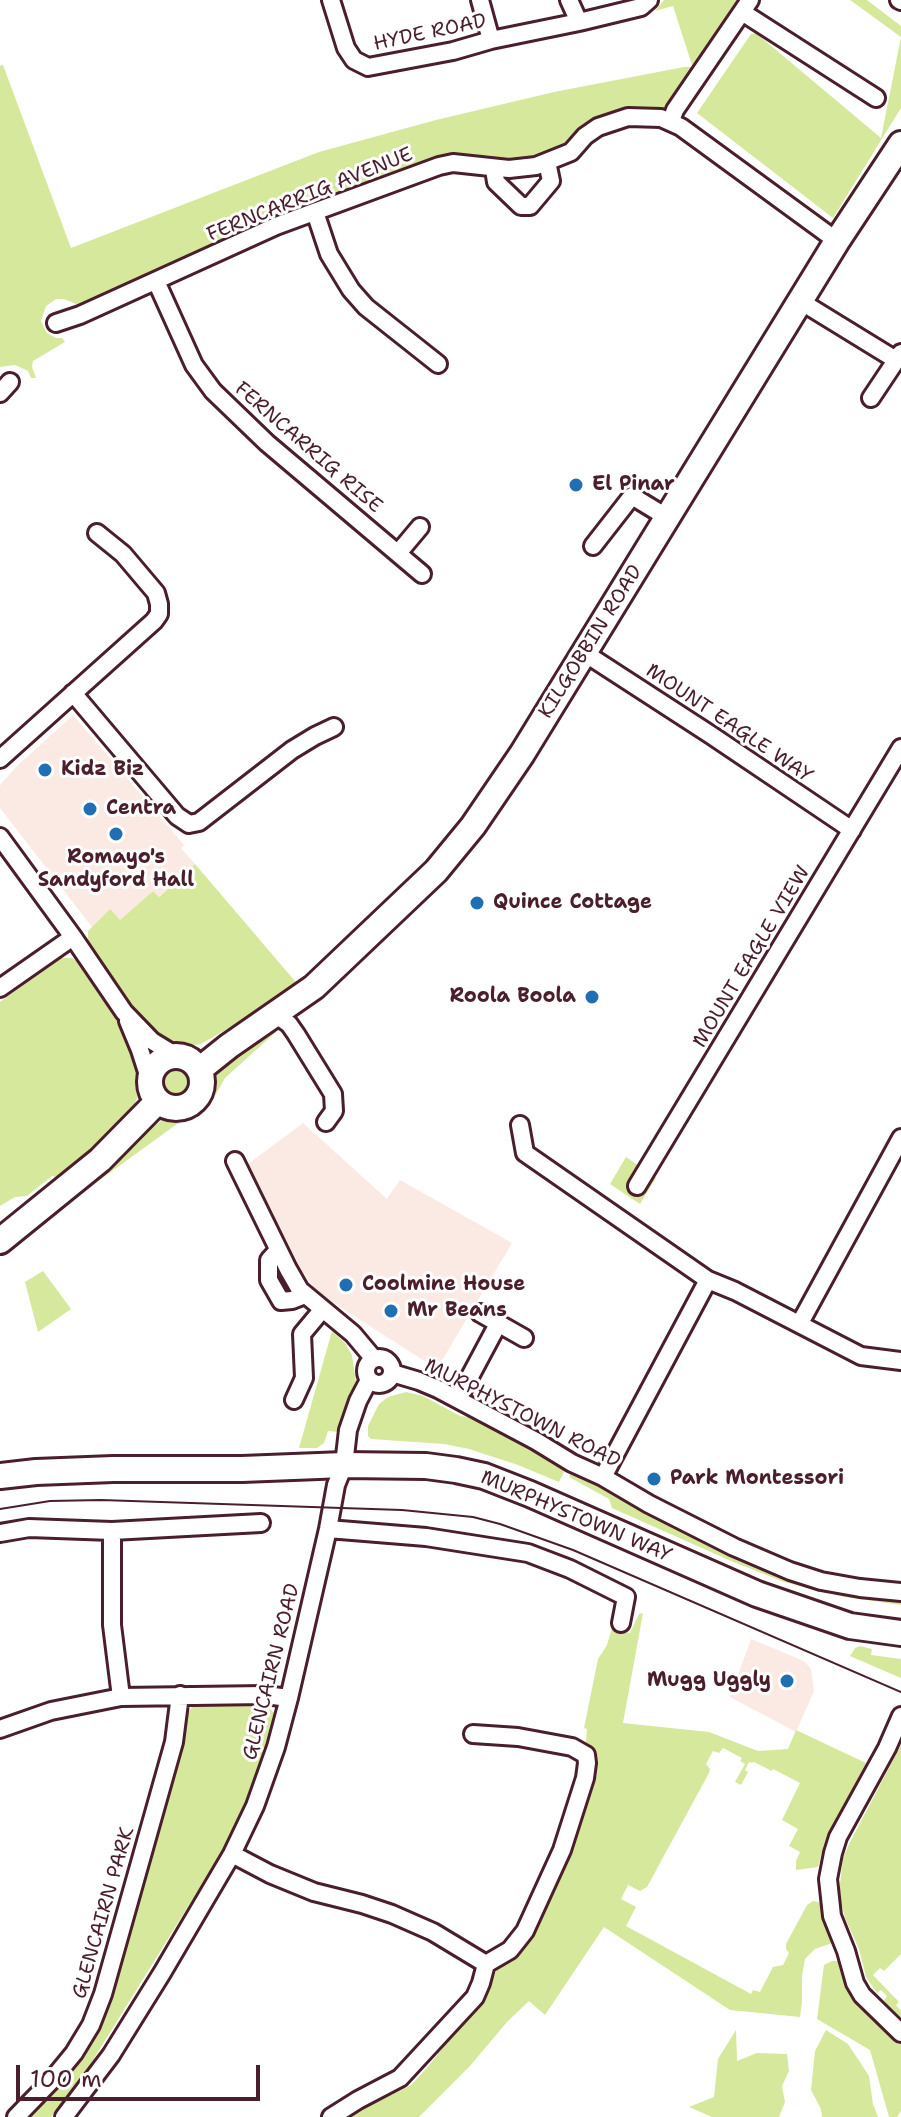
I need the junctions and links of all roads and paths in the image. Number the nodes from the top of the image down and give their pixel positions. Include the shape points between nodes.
1 (331, 0) edge
2 (480, 0) edge
3 (569, 0) edge
4 (645, 3) edge
5 (746, 6) edge
6 (579, 22) junction
7 (491, 40) junction
8 (876, 98) dead end
9 (671, 121) junction
10 (901, 144) edge
11 (547, 162) junction
12 (494, 169) junction
13 (315, 212) junction
14 (837, 241) junction
15 (156, 281) junction
16 (800, 301) junction
17 (56, 323) dead end
18 (898, 356) edge
19 (438, 364) dead end
20 (871, 398) dead end
21 (668, 518) junction
22 (420, 527) dead end
23 (97, 533) dead end
24 (593, 546) dead end
25 (399, 552) junction
26 (422, 574) dead end
27 (583, 652) junction
28 (73, 693) junction
29 (334, 727) dead end
30 (901, 748) edge
31 (0, 759) edge
32 (852, 830) junction
33 (0, 837) edge
34 (73, 937) junction
35 (0, 988) edge
36 (124, 1012) junction
37 (276, 1015) junction
38 (175, 1055) junction
39 (199, 1070) junction
40 (154, 1091) junction
41 (326, 1122) dead end
42 (520, 1125) dead end
43 (901, 1138) edge
44 (235, 1161) dead end
45 (637, 1186) dead end
46 (0, 1241) edge
47 (708, 1280) junction
48 (322, 1310) junction
49 (480, 1313) dead end
50 (800, 1323) junction
51 (498, 1324) junction
52 (524, 1338) dead end
53 (374, 1359) junction
54 (901, 1361) edge
55 (392, 1373) junction
56 (369, 1380) junction
57 (458, 1399) junction
58 (294, 1400) dead end
59 (344, 1465) junction
60 (0, 1476) edge
61 (603, 1477) junction
62 (261, 1523) dead end
63 (328, 1529) junction
64 (112, 1531) junction
65 (0, 1533) edge
66 (901, 1592) edge
67 (621, 1623) dead end
68 (901, 1633) edge
69 (180, 1695) junction
70 (121, 1697) junction
71 (289, 1698) junction
72 (901, 1716) edge
73 (0, 1729) edge
74 (473, 1734) dead end
75 (232, 1854) junction
76 (486, 1964) junction
77 (901, 2033) edge
78 (16, 2117) edge
79 (64, 2117) edge
80 (331, 2117) edge

1 - 7 street, HYDE ROAD via 346,48 368,67
2 - 7 street
3 - 6 street
4 - 6 street, HYDE ROAD
5 - 8 street
5 - 9 street
6 - 7 street, HYDE ROAD
9 - 11 street, FERNCARRIG AVENUE via 646,116 613,121 585,136 571,152
9 - 14 street
10 - 14 street, KILGOBBIN ROAD
11 - 12 street, FERNCARRIG AVENUE
11 - 12 street via 551,181 530,206 521,206 496,182
12 - 13 street, FERNCARRIG AVENUE via 439,166
13 - 15 street, FERNCARRIG AVENUE
13 - 19 street via 329,254 351,290
14 - 16 street, KILGOBBIN ROAD
15 - 17 street, FERNCARRIG AVENUE
15 - 25 street, FERNCARRIG RISE via 194,365 213,391
16 - 18 street
16 - 21 street, KILGOBBIN ROAD
18 - 20 street
21 - 24 street via 632,496
21 - 27 street, KILGOBBIN ROAD
22 - 25 street
23 - 28 street via 156,593 159,614
25 - 26 street, FERNCARRIG RISE
27 - 32 street, MOUNT EAGLE WAY
27 - 37 street, KILGOBBIN ROAD via 506,778 436,871 314,987
28 - 29 street via 189,824 199,822 292,750
28 - 31 street
30 - 32 street, MOUNT EAGLE VIEW
32 - 45 street, MOUNT EAGLE VIEW
33 - 34 street
34 - 35 street
34 - 36 street
36 - 38 street via 152,1041
36 - 40 street
37 - 39 street, KILGOBBIN ROAD
37 - 41 street via 289,1024 333,1094 334,1111
38 - 39 street via 191,1060
38 - 40 street via 153,1069
39 - 40 street via 202,1088 192,1102 167,1107
40 - 46 street via 100,1160
42 - 47 street via 525,1153
43 - 50 street
44 - 48 street via 300,1290
47 - 50 street
47 - 61 street
48 - 53 street
48 - 58 street via 302,1334 304,1378
49 - 51 street
50 - 54 street via 861,1356
51 - 52 street
51 - 57 street
53 - 55 street via 388,1361
53 - 56 street via 366,1370
55 - 56 street via 384,1383
55 - 57 street, MURPHYSTOWN ROAD
56 - 59 street, GLENCAIRN ROAD via 348,1430
57 - 61 street, MURPHYSTOWN ROAD
59 - 60 street, MURPHYSTOWN WAY
59 - 63 street, GLENCAIRN ROAD
59 - 68 street, MURPHYSTOWN WAY via 426,1466 484,1476 757,1594 850,1626
61 - 66 street, MURPHYSTOWN ROAD via 790,1571 821,1581
62 - 64 street
63 - 67 street via 528,1553 626,1597
63 - 71 street, GLENCAIRN ROAD
64 - 65 street via 29,1528
64 - 70 street via 112,1625
69 - 70 street
69 - 71 street
69 - 78 street, GLENCAIRN PARK via 174,1742 91,2025 74,2053
70 - 73 street via 51,1711
71 - 75 street, GLENCAIRN ROAD via 255,1806
72 - 77 street via 838,1837 828,1879 832,1916 855,1983
74 - 76 street via 579,1749 587,1763 562,1850 525,1931 510,1950
75 - 76 street via 314,1892 420,1926
75 - 79 street, GLENCAIRN ROAD via 111,2055
76 - 80 street via 475,1997 400,2078

